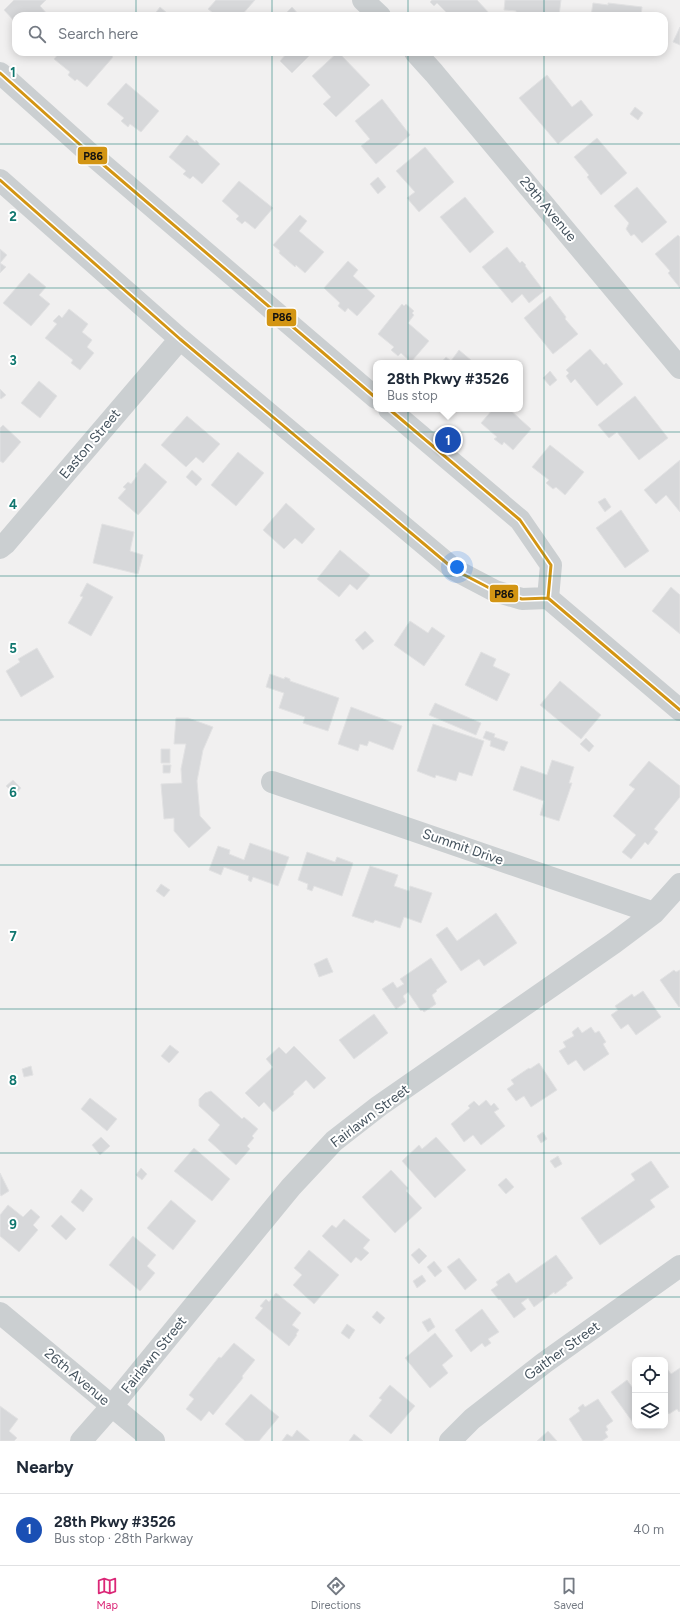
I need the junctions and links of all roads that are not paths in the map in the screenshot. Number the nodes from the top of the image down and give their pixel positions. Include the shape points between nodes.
1 (363, 0) edge
2 (376, 12) edge
3 (419, 56) edge
4 (0, 73) edge
5 (0, 180) edge
6 (180, 339) junction
7 (680, 368) edge
8 (373, 395) edge
9 (393, 412) edge
10 (0, 548) edge
11 (548, 598) junction
12 (680, 710) edge
13 (272, 782) dead end
14 (680, 884) edge
15 (654, 913) junction
16 (680, 1266) edge
17 (0, 1313) edge
18 (112, 1407) junction
19 (81, 1441) edge
20 (154, 1441) edge
21 (450, 1441) edge

1 - 2 street
3 - 7 street, 29th Avenue
4 - 8 street via 86,150
5 - 6 street
6 - 10 street, Easton Street
6 - 11 street via 455,570 495,591 522,599
9 - 11 street via 520,520 551,565
11 - 12 street
13 - 15 street, Summit Drive
14 - 15 street, Fairlawn Street
15 - 18 street, Fairlawn Street via 614,944 379,1106 334,1141 291,1187
16 - 21 street, Gaither Street via 544,1364 472,1419
17 - 18 street, 26th Avenue
18 - 19 street, Fairlawn Street
18 - 20 street, 26th Avenue

